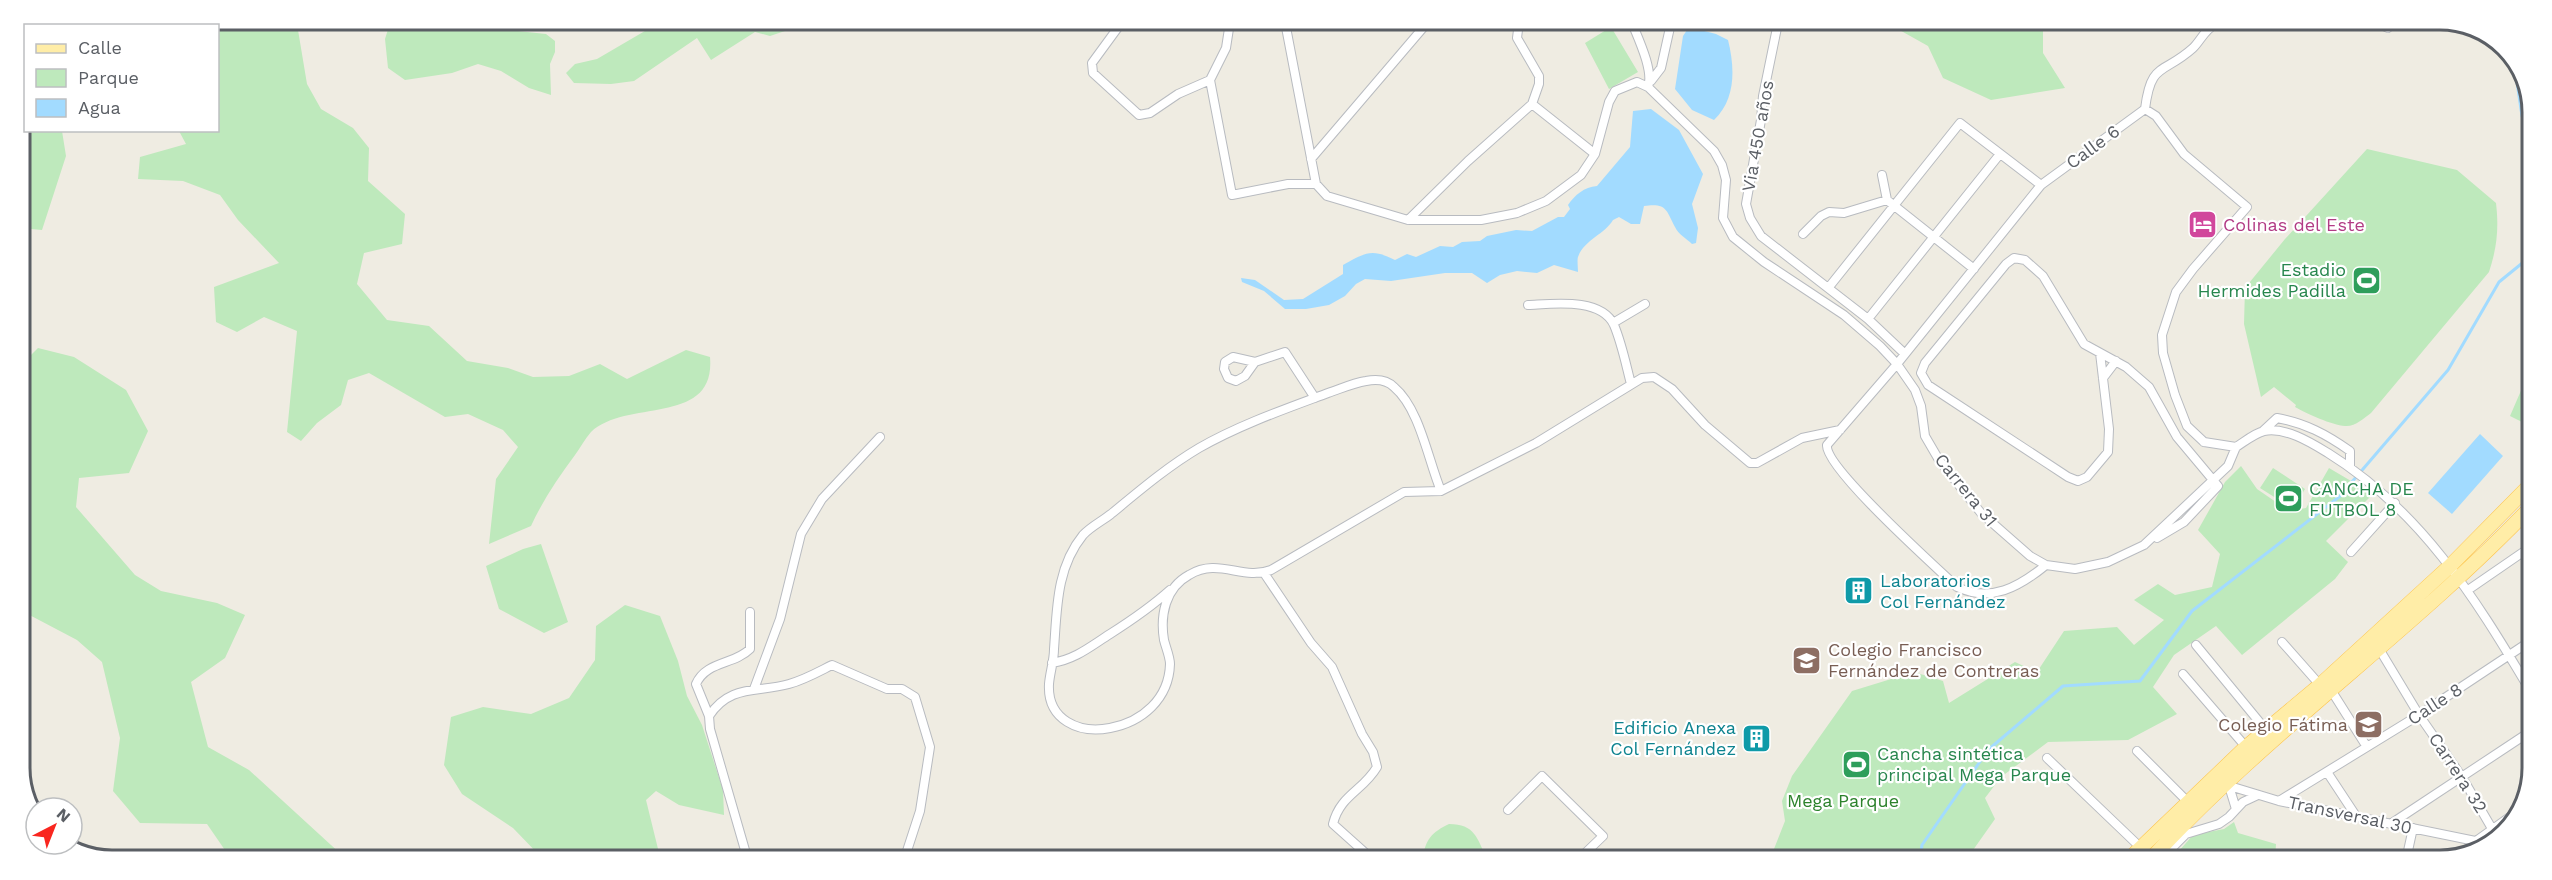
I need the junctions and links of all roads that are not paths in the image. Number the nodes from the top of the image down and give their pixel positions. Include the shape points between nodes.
1 (1116, 30) edge
2 (1229, 30) edge
3 (1287, 30) edge
4 (1421, 30) edge
5 (1518, 30) edge
6 (1634, 30) edge
7 (1669, 30) edge
8 (1777, 30) edge
9 (2207, 30) edge
10 (1210, 80) junction
11 (1649, 84) junction
12 (1532, 104) junction
13 (2145, 109) junction
14 (1595, 154) junction
15 (2000, 154) junction
16 (1311, 159) junction
17 (1882, 175) dead end
18 (1316, 184) junction
19 (2041, 185) junction
20 (1890, 203) junction
21 (1408, 220) junction
22 (1803, 234) dead end
23 (1934, 237) junction
24 (1974, 269) junction
25 (1829, 287) junction
26 (1645, 304) dead end
27 (1527, 305) dead end
28 (1868, 319) junction
29 (1613, 323) junction
30 (2100, 353) junction
31 (1905, 354) junction
32 (2116, 361) junction
33 (1256, 362) dead end
34 (1897, 364) junction
35 (2103, 378) junction
36 (1631, 384) junction
37 (1315, 398) junction
38 (1840, 430) junction
39 (2263, 431) junction
40 (880, 437) dead end
41 (2204, 442) junction
42 (2236, 447) junction
43 (2193, 454) junction
44 (2353, 469) junction
45 (2214, 479) junction
46 (1441, 491) junction
47 (2522, 493) edge
48 (2395, 503) junction
49 (2522, 516) edge
50 (2351, 552) dead end
51 (2522, 553) edge
52 (2046, 565) junction
53 (2450, 566) junction
54 (1264, 573) junction
55 (2460, 577) junction
56 (1179, 582) junction
57 (2468, 591) junction
58 (750, 612) dead end
59 (2283, 642) dead end
60 (2196, 645) dead end
61 (2378, 647) junction
62 (2522, 647) edge
63 (2509, 655) junction
64 (1052, 663) junction
65 (2182, 674) dead end
66 (2522, 677) edge
67 (2326, 687) junction
68 (754, 689) junction
69 (2419, 715) junction
70 (709, 716) junction
71 (2266, 730) junction
72 (2522, 737) edge
73 (2246, 747) junction
74 (2367, 747) junction
75 (2137, 751) dead end
76 (2047, 758) dead end
77 (2327, 772) junction
78 (2462, 777) junction
79 (2221, 784) junction
80 (2258, 795) junction
81 (2279, 801) junction
82 (2188, 802) junction
83 (2235, 809) junction
84 (1508, 810) dead end
85 (2356, 816) junction
86 (2503, 820) edge
87 (2392, 823) junction
88 (2492, 827) junction
89 (2413, 828) junction
90 (2494, 830) edge
91 (2476, 841) joint
92 (2140, 847) junction
93 (745, 850) edge
94 (907, 850) edge
95 (1362, 850) edge
96 (1588, 850) edge
97 (2137, 850) edge
98 (2159, 850) edge
99 (2170, 850) edge
100 (2408, 850) edge

1 - 10 street via 1091,68 1139,114 1150,113 1178,94
2 - 10 street via 1226,48
3 - 16 street
4 - 16 street
5 - 12 street via 1518,38 1539,76
6 - 11 street
7 - 11 street via 1661,68
8 - 25 street, Via 450 años via 1746,204 1755,227 1769,243
9 - 13 street via 2193,48 2153,76
10 - 18 street via 1233,195 1288,184
11 - 14 street via 1637,82 1615,91
11 - 34 street, Carrera 31 via 1714,151 1722,165 1726,180 1722,218 1733,237 1844,315
12 - 14 street
12 - 21 street
13 - 19 street, Calle 6
13 - 41 street via 2156,116 2184,154 2247,207 2176,292 2162,335 2163,353 2187,426
14 - 21 street via 1581,175 1546,201 1517,213 1481,220
15 - 19 street
15 - 20 street via 1960,123
15 - 23 street
16 - 18 street
17 - 20 street
18 - 21 street via 1327,196
19 - 24 street, Calle 6
20 - 22 street via 1844,213 1829,212
20 - 23 street
20 - 25 street
23 - 24 street
23 - 28 street
24 - 31 street, Calle 6
25 - 28 street, Via 450 años
26 - 29 street
27 - 29 street via 1572,302 1600,312
28 - 31 street, Via 450 años
29 - 36 street
30 - 32 street
30 - 35 street
30 - 35 street via 2084,344 2043,276 2025,260 2014,258 1925,363 1920,374 1928,385 2011,442 2078,481 2087,477 2108,452
31 - 34 street, Calle 6
32 - 35 street
32 - 43 street via 2149,387 2177,437
33 - 37 street via 1285,352
34 - 38 street, Calle 6
34 - 52 street, Carrera 31 via 1915,390 1925,436 1939,460 1981,513
36 - 38 street via 1654,377 1664,383 1705,425 1754,464 1802,438
36 - 46 street via 1536,443
37 - 46 street via 1364,381 1377,380 1395,387 1414,416
37 - 64 street via 1199,448 1084,534 1070,555 1059,588
38 - 52 street, Calle 6 via 1827,444 1827,452 1853,487 1957,587 1978,594 2007,591
39 - 42 street
39 - 44 street via 2287,433 2309,441
39 - 44 street via 2277,418 2302,423 2350,451
40 - 68 street via 822,499 801,534 780,619
41 - 42 street
41 - 43 street
42 - 45 street via 2228,466
43 - 45 street
44 - 48 street
45 - 52 street via 2218,486 2184,522 2144,545 2108,562 2075,569
46 - 54 street via 1404,492
47 - 53 main road
48 - 50 street
48 - 53 street
49 - 55 main road
51 - 57 street
53 - 55 street
53 - 67 main road
54 - 56 street via 1203,568
54 - 95 street via 1332,667 1373,752 1377,767 1336,810 1333,824
55 - 57 street
55 - 61 main road
56 - 64 street via 1125,626 1068,660
56 - 64 street via 1163,609 1170,663 1167,682 1160,699 1143,716 1111,728 1083,730 1061,720 1049,687
57 - 63 street
58 - 70 street via 750,649 743,656 710,668 696,684
59 - 67 street
60 - 71 street
61 - 67 main road
61 - 69 street, Carrera 32
62 - 63 street, Calle 8
63 - 66 street
63 - 69 street, Calle 8
65 - 73 street
67 - 71 main road
67 - 74 street
67 - 79 main road
68 - 70 street via 729,695
68 - 94 street via 787,685 832,665 887,689 902,688 915,697 930,747 920,811
69 - 74 street, Calle 8
69 - 78 street, Carrera 32
70 - 93 street
71 - 73 main road
72 - 78 street
73 - 79 main road
74 - 77 street, Calle 8
75 - 82 street
76 - 92 street
77 - 81 street, Calle 8
77 - 85 street
78 - 87 street
78 - 88 street, Carrera 32
79 - 80 street, Transversal 30
79 - 82 main road
79 - 83 street
79 - 98 main road
80 - 81 street, Transversal 30
80 - 83 street
81 - 85 street, Transversal 30
82 - 92 main road
83 - 99 street via 2218,824 2186,834
84 - 96 street via 1542,776 1603,836
85 - 87 street, Transversal 30
86 - 88 street
87 - 89 street, Transversal 30
88 - 90 street, Carrera 32
88 - 91 street
89 - 91 street, Transversal 30
89 - 100 street
92 - 97 main road

